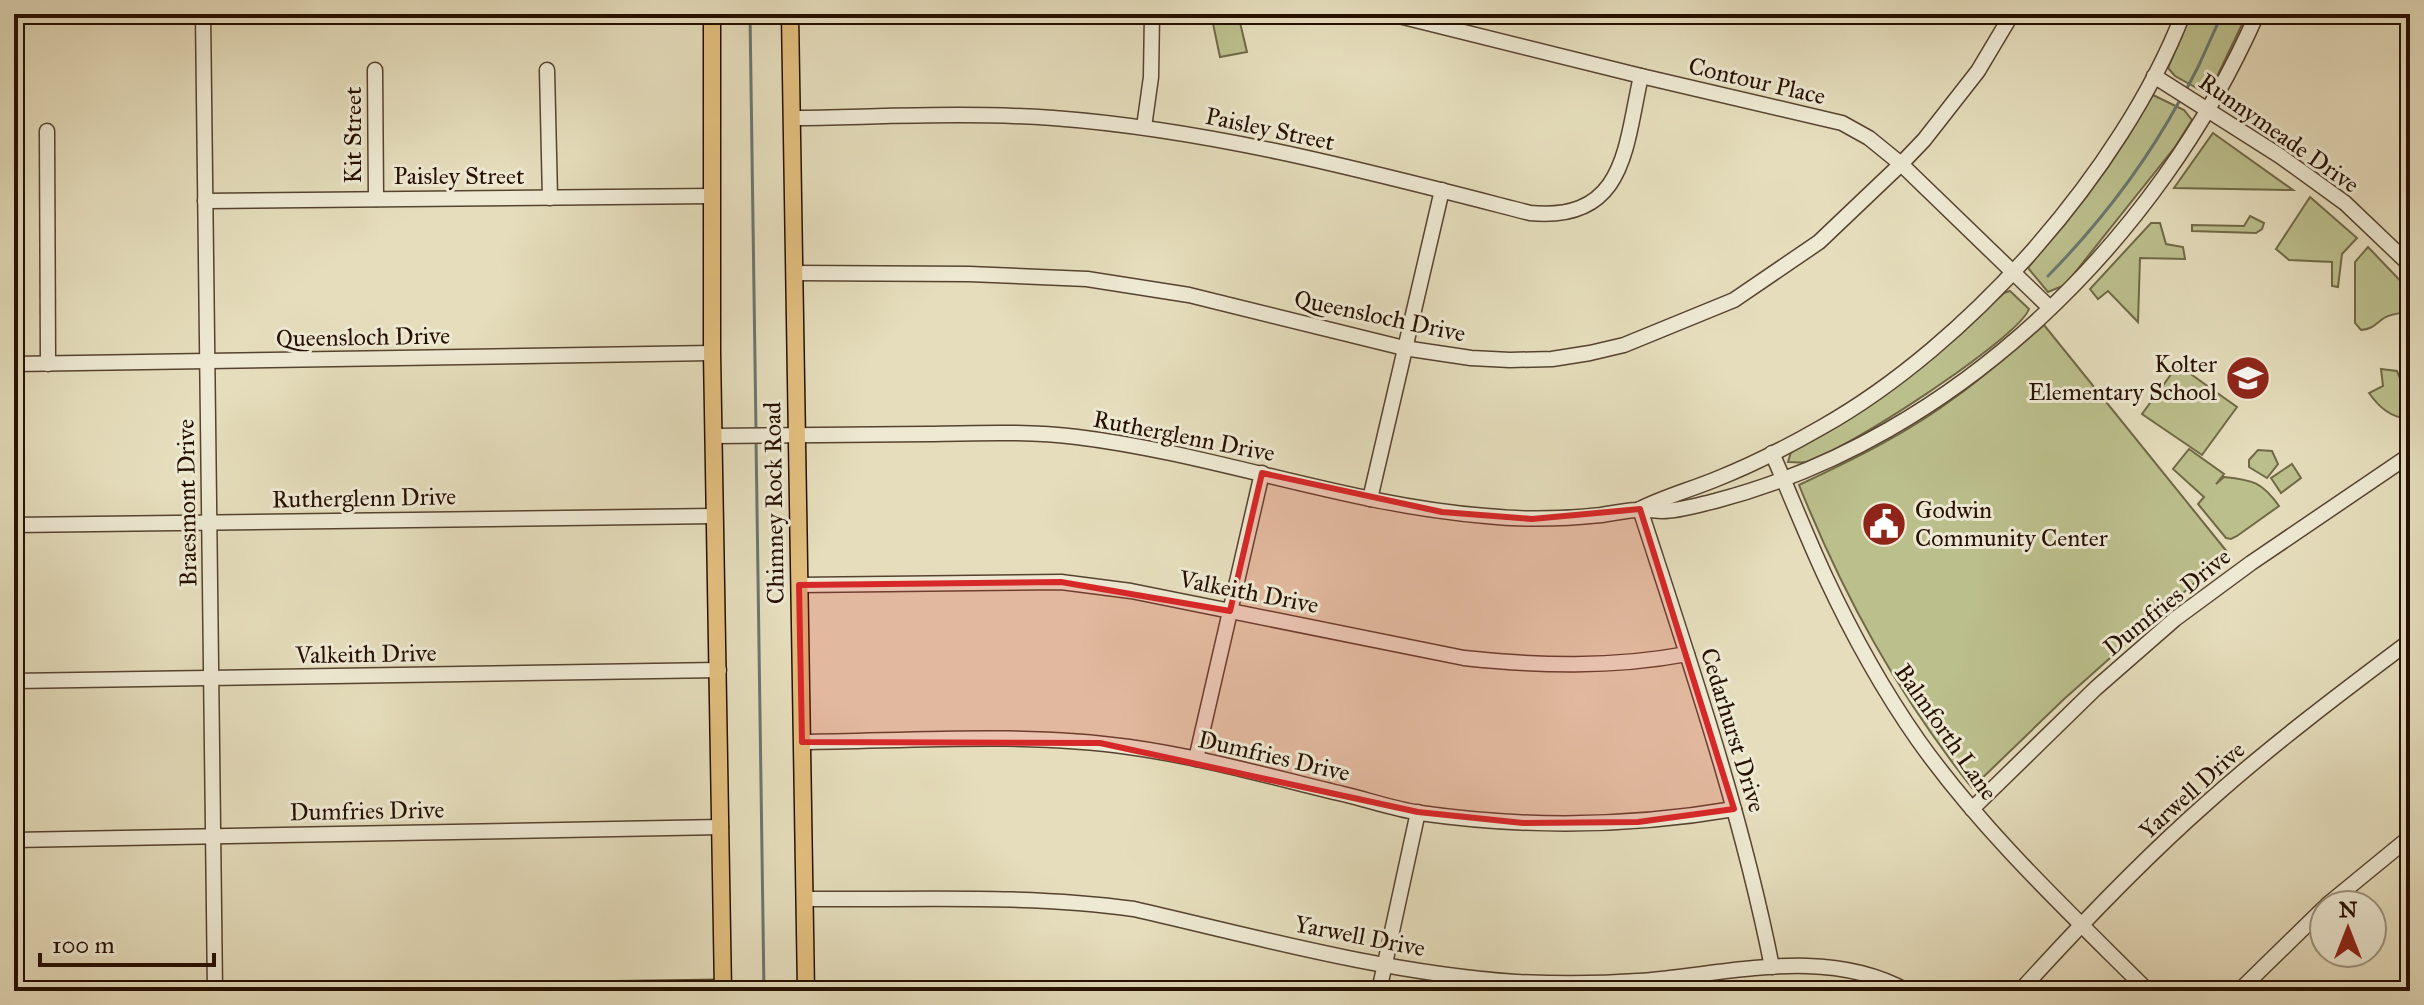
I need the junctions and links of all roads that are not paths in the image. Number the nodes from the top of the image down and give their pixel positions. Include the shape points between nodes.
1 (203, 14) edge
2 (712, 14) edge
3 (790, 14) edge
4 (1152, 14) edge
5 (1391, 14) edge
6 (2183, 14) edge
7 (2257, 14) edge
8 (2006, 16) edge
9 (375, 70) dead end
10 (547, 70) dead end
11 (1641, 76) junction
12 (2154, 76) junction
13 (2210, 109) junction
14 (792, 118) junction
15 (1144, 127) junction
16 (47, 131) dead end
17 (1901, 164) junction
18 (1442, 190) junction
19 (712, 196) junction
20 (550, 198) junction
21 (376, 199) junction
22 (205, 201) junction
23 (2410, 265) edge
24 (794, 273) junction
25 (2013, 273) junction
26 (2050, 308) junction
27 (1404, 348) junction
28 (712, 353) junction
29 (207, 361) junction
30 (14, 364) edge
31 (48, 364) junction
32 (797, 435) junction
33 (714, 436) junction
34 (1772, 453) junction
35 (2410, 455) edge
36 (1262, 473) junction
37 (1783, 477) junction
38 (1370, 499) junction
39 (1640, 509) junction
40 (715, 516) junction
41 (209, 522) junction
42 (14, 525) edge
43 (799, 585) junction
44 (1230, 611) junction
45 (2410, 641) edge
46 (1687, 654) junction
47 (719, 670) junction
48 (211, 678) junction
49 (14, 681) edge
50 (802, 742) junction
51 (1196, 759) junction
52 (1734, 809) junction
53 (1972, 809) junction
54 (1418, 812) junction
55 (721, 827) junction
56 (213, 836) junction
57 (2410, 837) edge
58 (14, 840) edge
59 (2347, 889) edge
60 (804, 899) junction
61 (2082, 924) junction
62 (2308, 924) edge
63 (1384, 966) junction
64 (1772, 967) junction
65 (723, 989) edge
66 (215, 991) edge
67 (427, 991) edge
68 (806, 991) edge
69 (1379, 991) edge
70 (1907, 991) edge
71 (2020, 991) edge
72 (2148, 991) edge
73 (2239, 991) edge

1 - 22 street, Braesmont Drive
2 - 19 main road
3 - 14 main road, Chimney Rock Road
4 - 15 street
5 - 11 street, Contour Place
6 - 12 street, Rutherglenn Drive
7 - 13 street, Rutherglenn Drive
8 - 17 street via 1970,81
9 - 21 street, Kit Street
10 - 20 street
11 - 17 street, Contour Place via 1842,123
11 - 18 street, Paisley Street via 1620,169 1612,184 1585,207 1551,215 1530,213
12 - 13 street, Runnymeade Drive
12 - 25 street, Rutherglenn Drive via 2083,189
13 - 23 street, Runnymeade Drive via 2345,203
13 - 26 street, Rutherglenn Drive via 2136,215
14 - 15 street, Paisley Street via 1013,116
14 - 24 main road, Chimney Rock Road
15 - 18 street, Paisley Street
16 - 31 street
17 - 25 street, Contour Place
17 - 27 street, Queensloch Drive via 1819,242 1734,300 1624,345 1552,359 1510,360
18 - 27 street
19 - 20 street, Paisley Street
19 - 28 main road
20 - 21 street, Paisley Street
21 - 22 street, Paisley Street
22 - 29 street, Braesmont Drive
24 - 27 street, Queensloch Drive via 1087,279 1189,295
24 - 32 main road, Chimney Rock Road
25 - 26 street, Contour Place
25 - 34 street, Rutherglenn Drive via 1967,319 1884,387
26 - 37 street, Rutherglenn Drive via 1934,402 1867,441
27 - 38 street
28 - 29 street, Queensloch Drive
28 - 33 main road
29 - 31 street, Queensloch Drive
29 - 41 street, Braesmont Drive
30 - 31 street, Queensloch Drive
32 - 33 street, Rutherglenn Drive
32 - 36 street, Rutherglenn Drive via 1038,434 1124,444
32 - 43 main road, Chimney Rock Road
33 - 40 main road
34 - 37 street, Balmforth Lane
34 - 39 street, Rutherglenn Drive
35 - 53 street, Dumfries Drive via 2175,619
36 - 38 street, Rutherglenn Drive
36 - 44 street
37 - 39 street, Rutherglenn Drive via 1713,501 1666,511
37 - 53 street, Balmforth Lane via 1858,642 1918,739
38 - 39 street, Rutherglenn Drive via 1442,512 1532,519
39 - 46 street, Cedarhurst Drive
40 - 41 street, Rutherglenn Drive
40 - 47 main road
41 - 42 street, Rutherglenn Drive
41 - 48 street, Braesmont Drive
43 - 44 street, Valkeith Drive via 1061,582
43 - 50 main road, Chimney Rock Road
44 - 46 street, Valkeith Drive via 1464,658 1605,665
44 - 51 street
45 - 61 street, Yarwell Drive via 2210,800
46 - 52 street, Cedarhurst Drive
47 - 48 street, Valkeith Drive
47 - 55 main road
48 - 49 street, Valkeith Drive
48 - 56 street, Braesmont Drive
50 - 51 street, Dumfries Drive via 1058,740
50 - 60 main road, Chimney Rock Road
51 - 54 street, Dumfries Drive
52 - 54 street, Dumfries Drive via 1593,824
52 - 64 street, Cedarhurst Drive
53 - 61 street, Balmforth Lane
54 - 63 street
55 - 56 street, Dumfries Drive
55 - 65 main road
56 - 58 street, Dumfries Drive
56 - 66 street, Braesmont Drive
57 - 59 street
60 - 63 street, Yarwell Drive via 1097,904
60 - 68 main road, Chimney Rock Road
61 - 71 street, Yarwell Drive
61 - 72 street, Balmforth Lane
62 - 73 street
63 - 64 street, Yarwell Drive via 1563,984
63 - 69 street
64 - 70 street, Yarwell Drive via 1836,967
65 - 67 street

